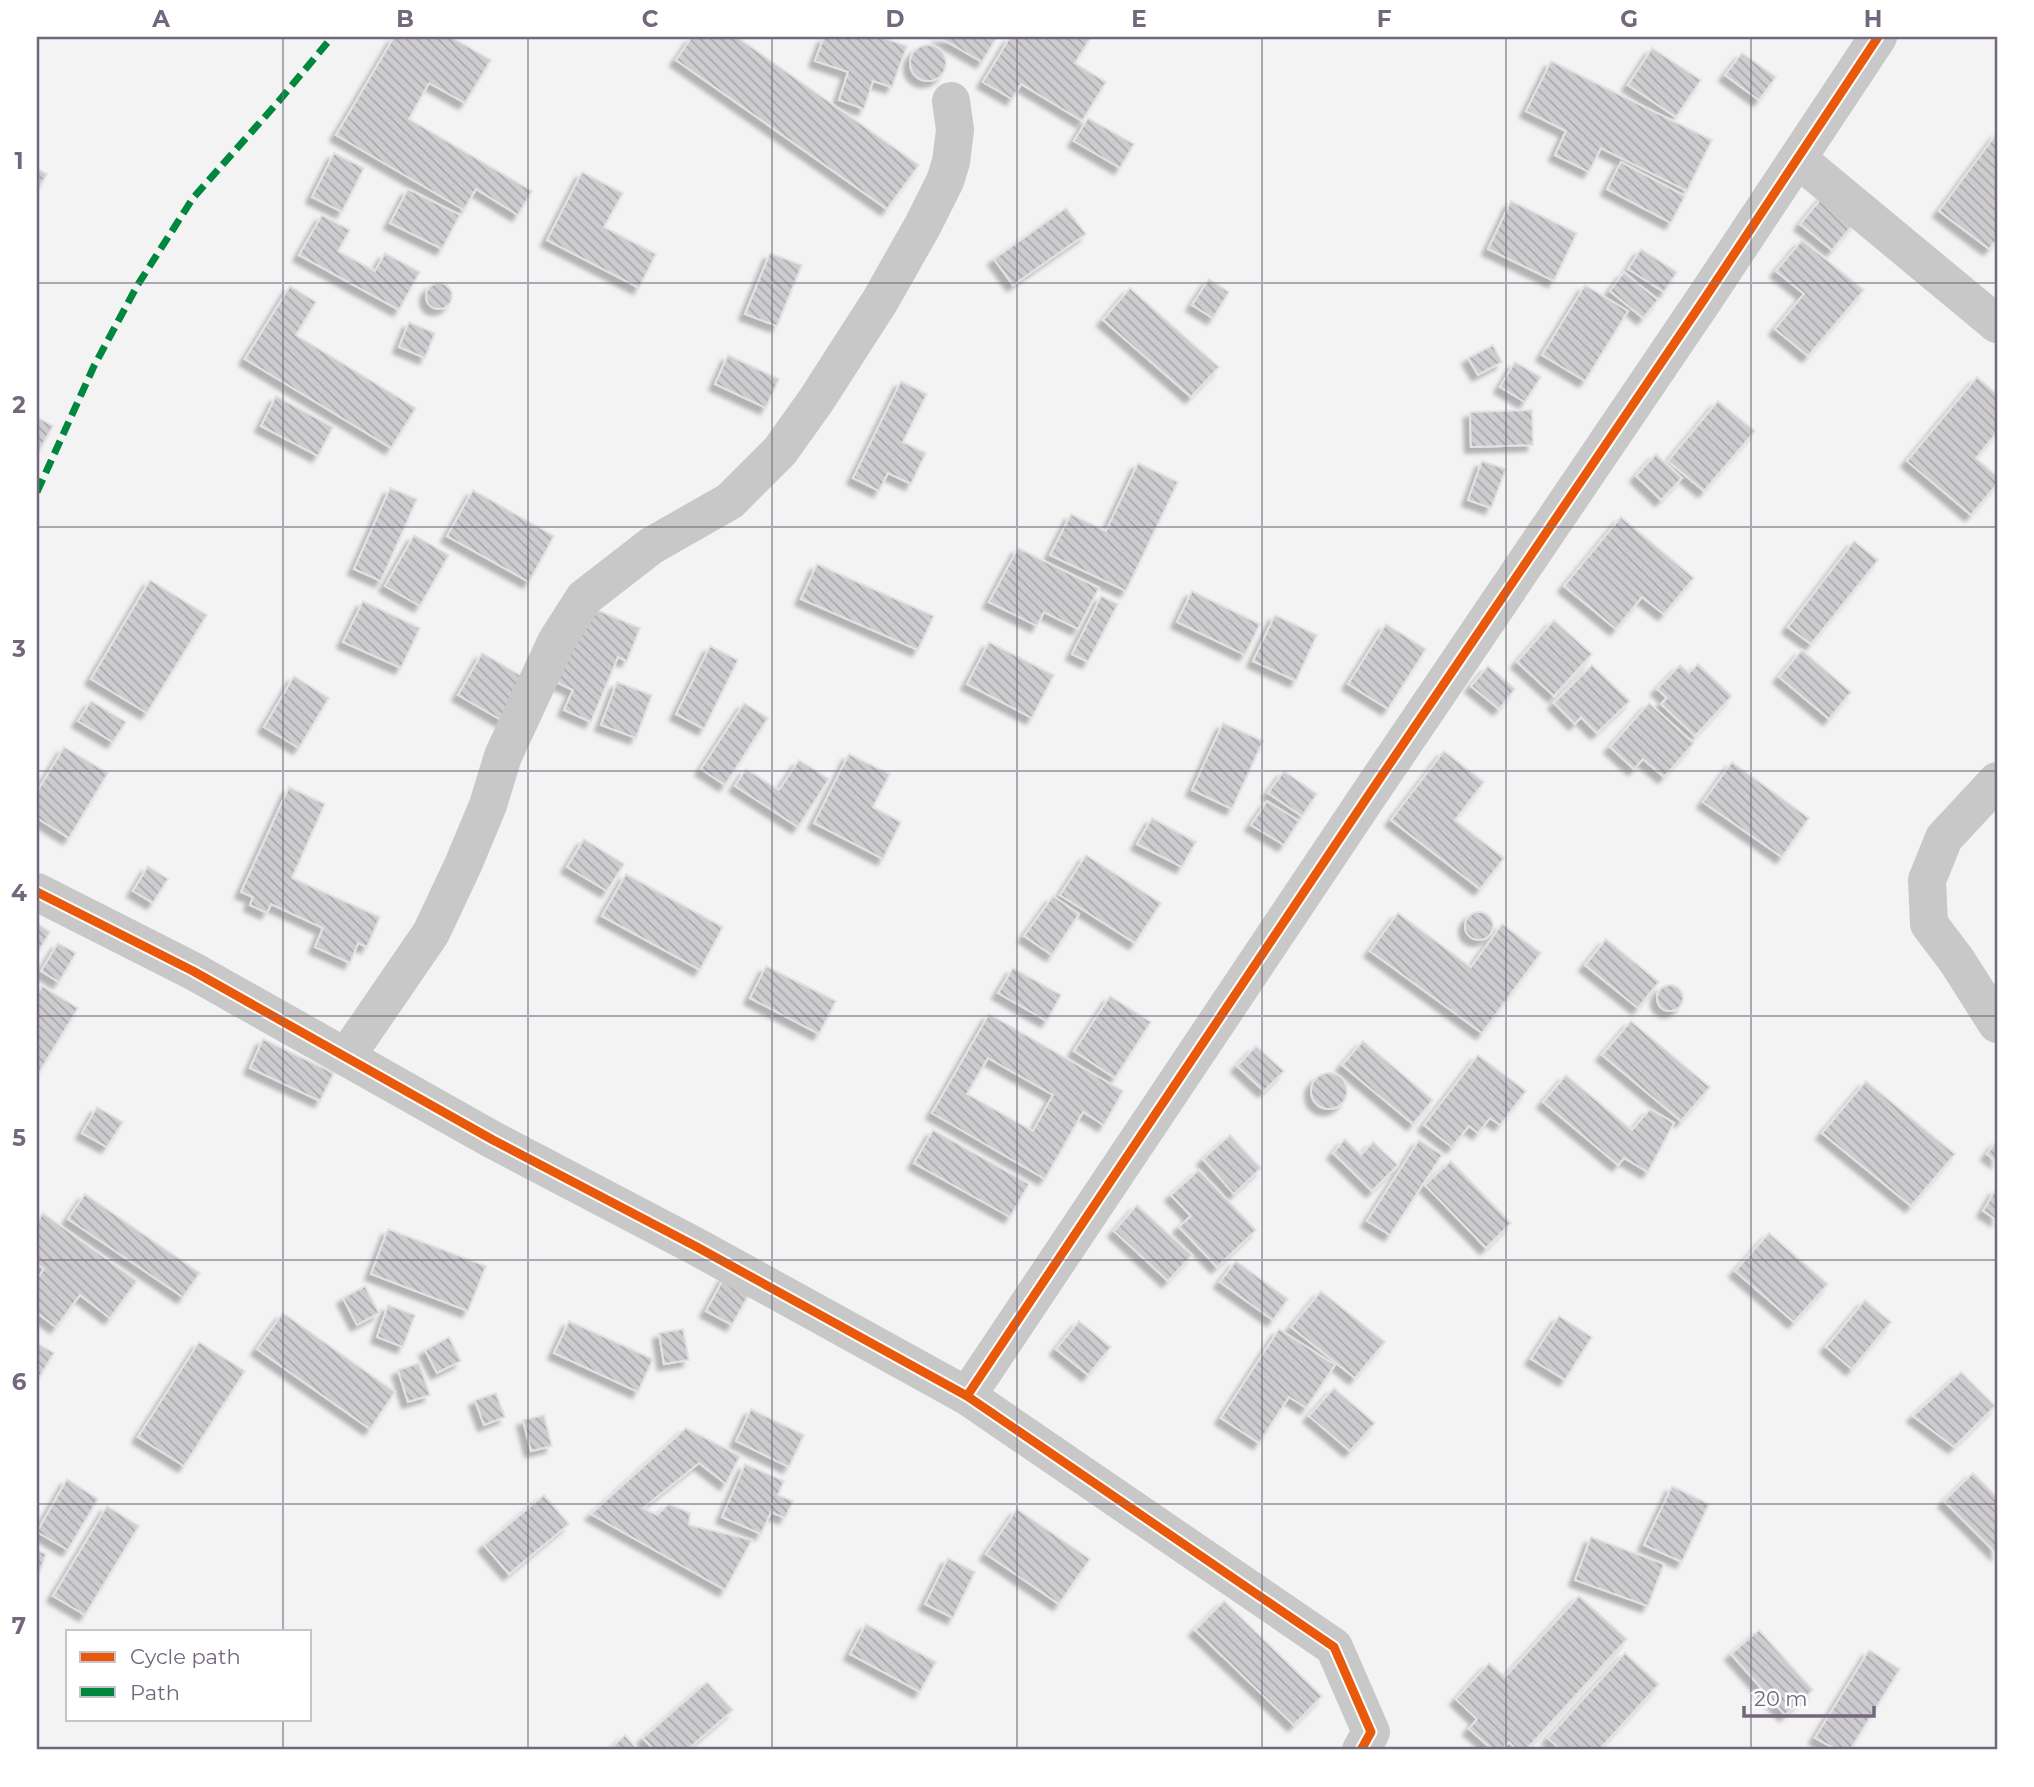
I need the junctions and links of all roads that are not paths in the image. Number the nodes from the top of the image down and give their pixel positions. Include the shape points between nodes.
1 (1878, 37) edge
2 (951, 101) dead end
3 (1798, 159) junction
4 (1997, 324) edge
5 (1997, 781) edge
6 (37, 892) edge
7 (1997, 1024) edge
8 (346, 1057) junction
9 (967, 1396) junction
10 (1360, 1750) edge

1 - 3 street
2 - 8 street via 955,130 945,181 880,301 780,452 730,501 651,546 584,598 556,642 503,756 488,805 431,933
3 - 4 street
3 - 9 street
5 - 7 street via 1944,838 1927,880 1929,924
6 - 8 street via 193,971
8 - 9 street
9 - 10 street via 1334,1647 1371,1732

